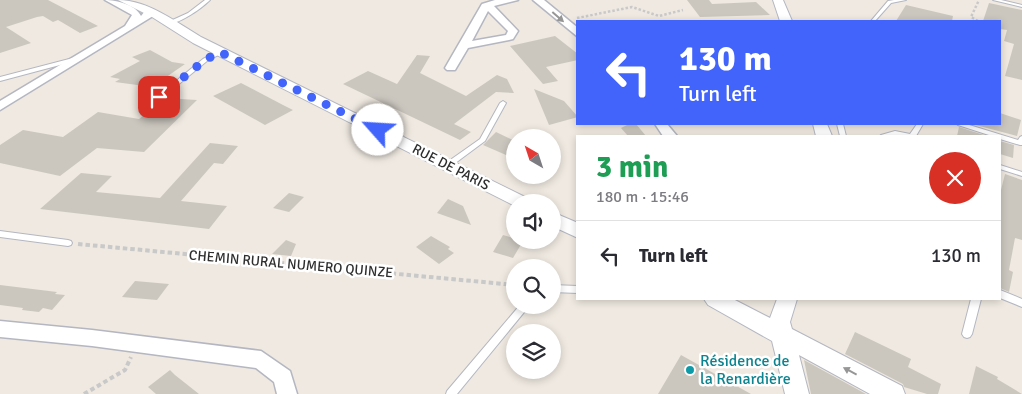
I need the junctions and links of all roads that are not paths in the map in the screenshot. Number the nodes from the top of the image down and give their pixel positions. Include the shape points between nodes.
1 (110, 0) edge
2 (123, 0) edge
3 (208, 0) edge
4 (513, 0) edge
5 (538, 0) edge
6 (778, 0) edge
7 (785, 0) edge
8 (904, 0) edge
9 (995, 0) edge
10 (487, 4) junction
11 (1022, 6) edge
12 (143, 14) junction
13 (786, 20) edge
14 (874, 20) edge
15 (168, 23) junction
16 (576, 32) edge
17 (464, 46) junction
18 (220, 52) junction
19 (75, 59) junction
20 (451, 68) dead end
21 (0, 79) edge
22 (503, 103) dead end
23 (0, 106) edge
24 (144, 110) dead end
25 (963, 125) edge
26 (887, 135) edge
27 (907, 135) edge
28 (993, 135) edge
29 (1001, 138) edge
30 (1022, 138) edge
31 (448, 165) junction
32 (1001, 167) edge
33 (1022, 174) edge
34 (506, 194) edge
35 (561, 222) edge
36 (576, 230) edge
37 (0, 234) edge
38 (68, 243) road end
39 (561, 289) edge
40 (576, 290) edge
41 (1001, 294) edge
42 (717, 300) edge
43 (787, 300) edge
44 (976, 300) edge
45 (1022, 303) edge
46 (518, 314) edge
47 (0, 329) edge
48 (967, 334) dead end
49 (793, 340) junction
50 (287, 394) edge
51 (451, 394) edge
52 (797, 394) edge
53 (893, 394) edge

1 - 12 street
2 - 12 street, RUE DE PARIS
3 - 15 lane via 190,14
4 - 10 street
5 -> 16 street
6 - 7 lane
6 - 13 street
8 - 14 lane via 890,2
9 - 11 lane
10 - 17 street
10 - 17 street via 513,30 509,37
12 - 15 street, RUE DE PARIS
12 - 19 street via 146,17
15 - 18 street, RUE DE PARIS
17 - 20 street
18 - 24 lane via 205,60
18 - 31 street, RUE DE PARIS
19 - 21 lane
19 - 23 street
22 - 31 lane via 483,140
25 - 28 lane
26 - 27 lane
29 - 30 lane via 1020,143
31 - 34 street, RUE DE PARIS
32 - 33 lane
35 - 36 street
37 - 38 lane
39 - 40 lane
41 - 45 lane
42 - 49 street
43 - 49 street via 779,322
44 - 48 lane
46 - 51 lane
47 - 50 street via 261,360 283,376
49 - 52 street
53 -> 49 street

